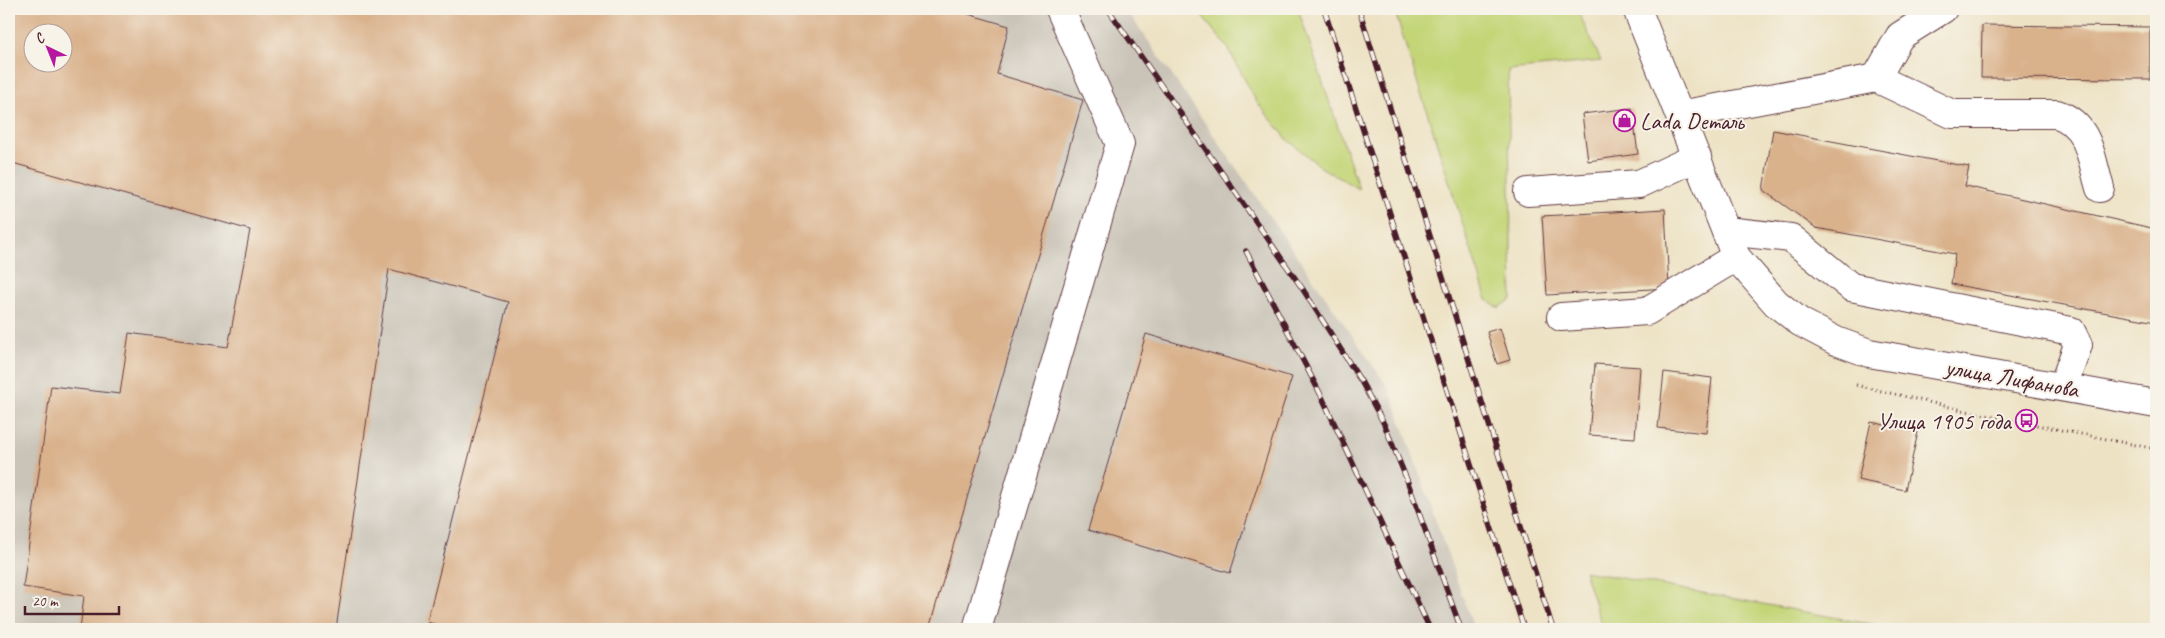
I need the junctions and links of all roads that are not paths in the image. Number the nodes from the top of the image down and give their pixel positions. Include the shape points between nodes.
1 (1060, 9) edge
2 (1637, 9) edge
3 (1943, 9) edge
4 (1876, 78) junction
5 (1680, 115) junction
6 (1697, 157) junction
7 (2100, 188) dead end
8 (1528, 192) dead end
9 (1726, 231) junction
10 (1736, 257) junction
11 (1560, 317) dead end
12 (2063, 386) junction
13 (2156, 404) edge
14 (978, 629) edge

1 - 14 main road via 1120,144
2 - 5 main road, улица Лифанова
3 - 4 main road via 1900,36
4 - 5 main road
4 - 7 main road via 1952,114 2057,114 2069,118 2084,134
5 - 6 main road, улица Лифанова
6 - 8 main road via 1639,184
6 - 9 main road, улица Лифанова
9 - 10 main road, улица Лифанова
9 - 12 main road via 1792,238 1851,287 2071,331 2078,345
10 - 11 main road via 1647,311
10 - 12 main road, улица Лифанова via 1776,303 1800,322 1836,341 1869,353
12 - 13 main road, улица Лифанова

